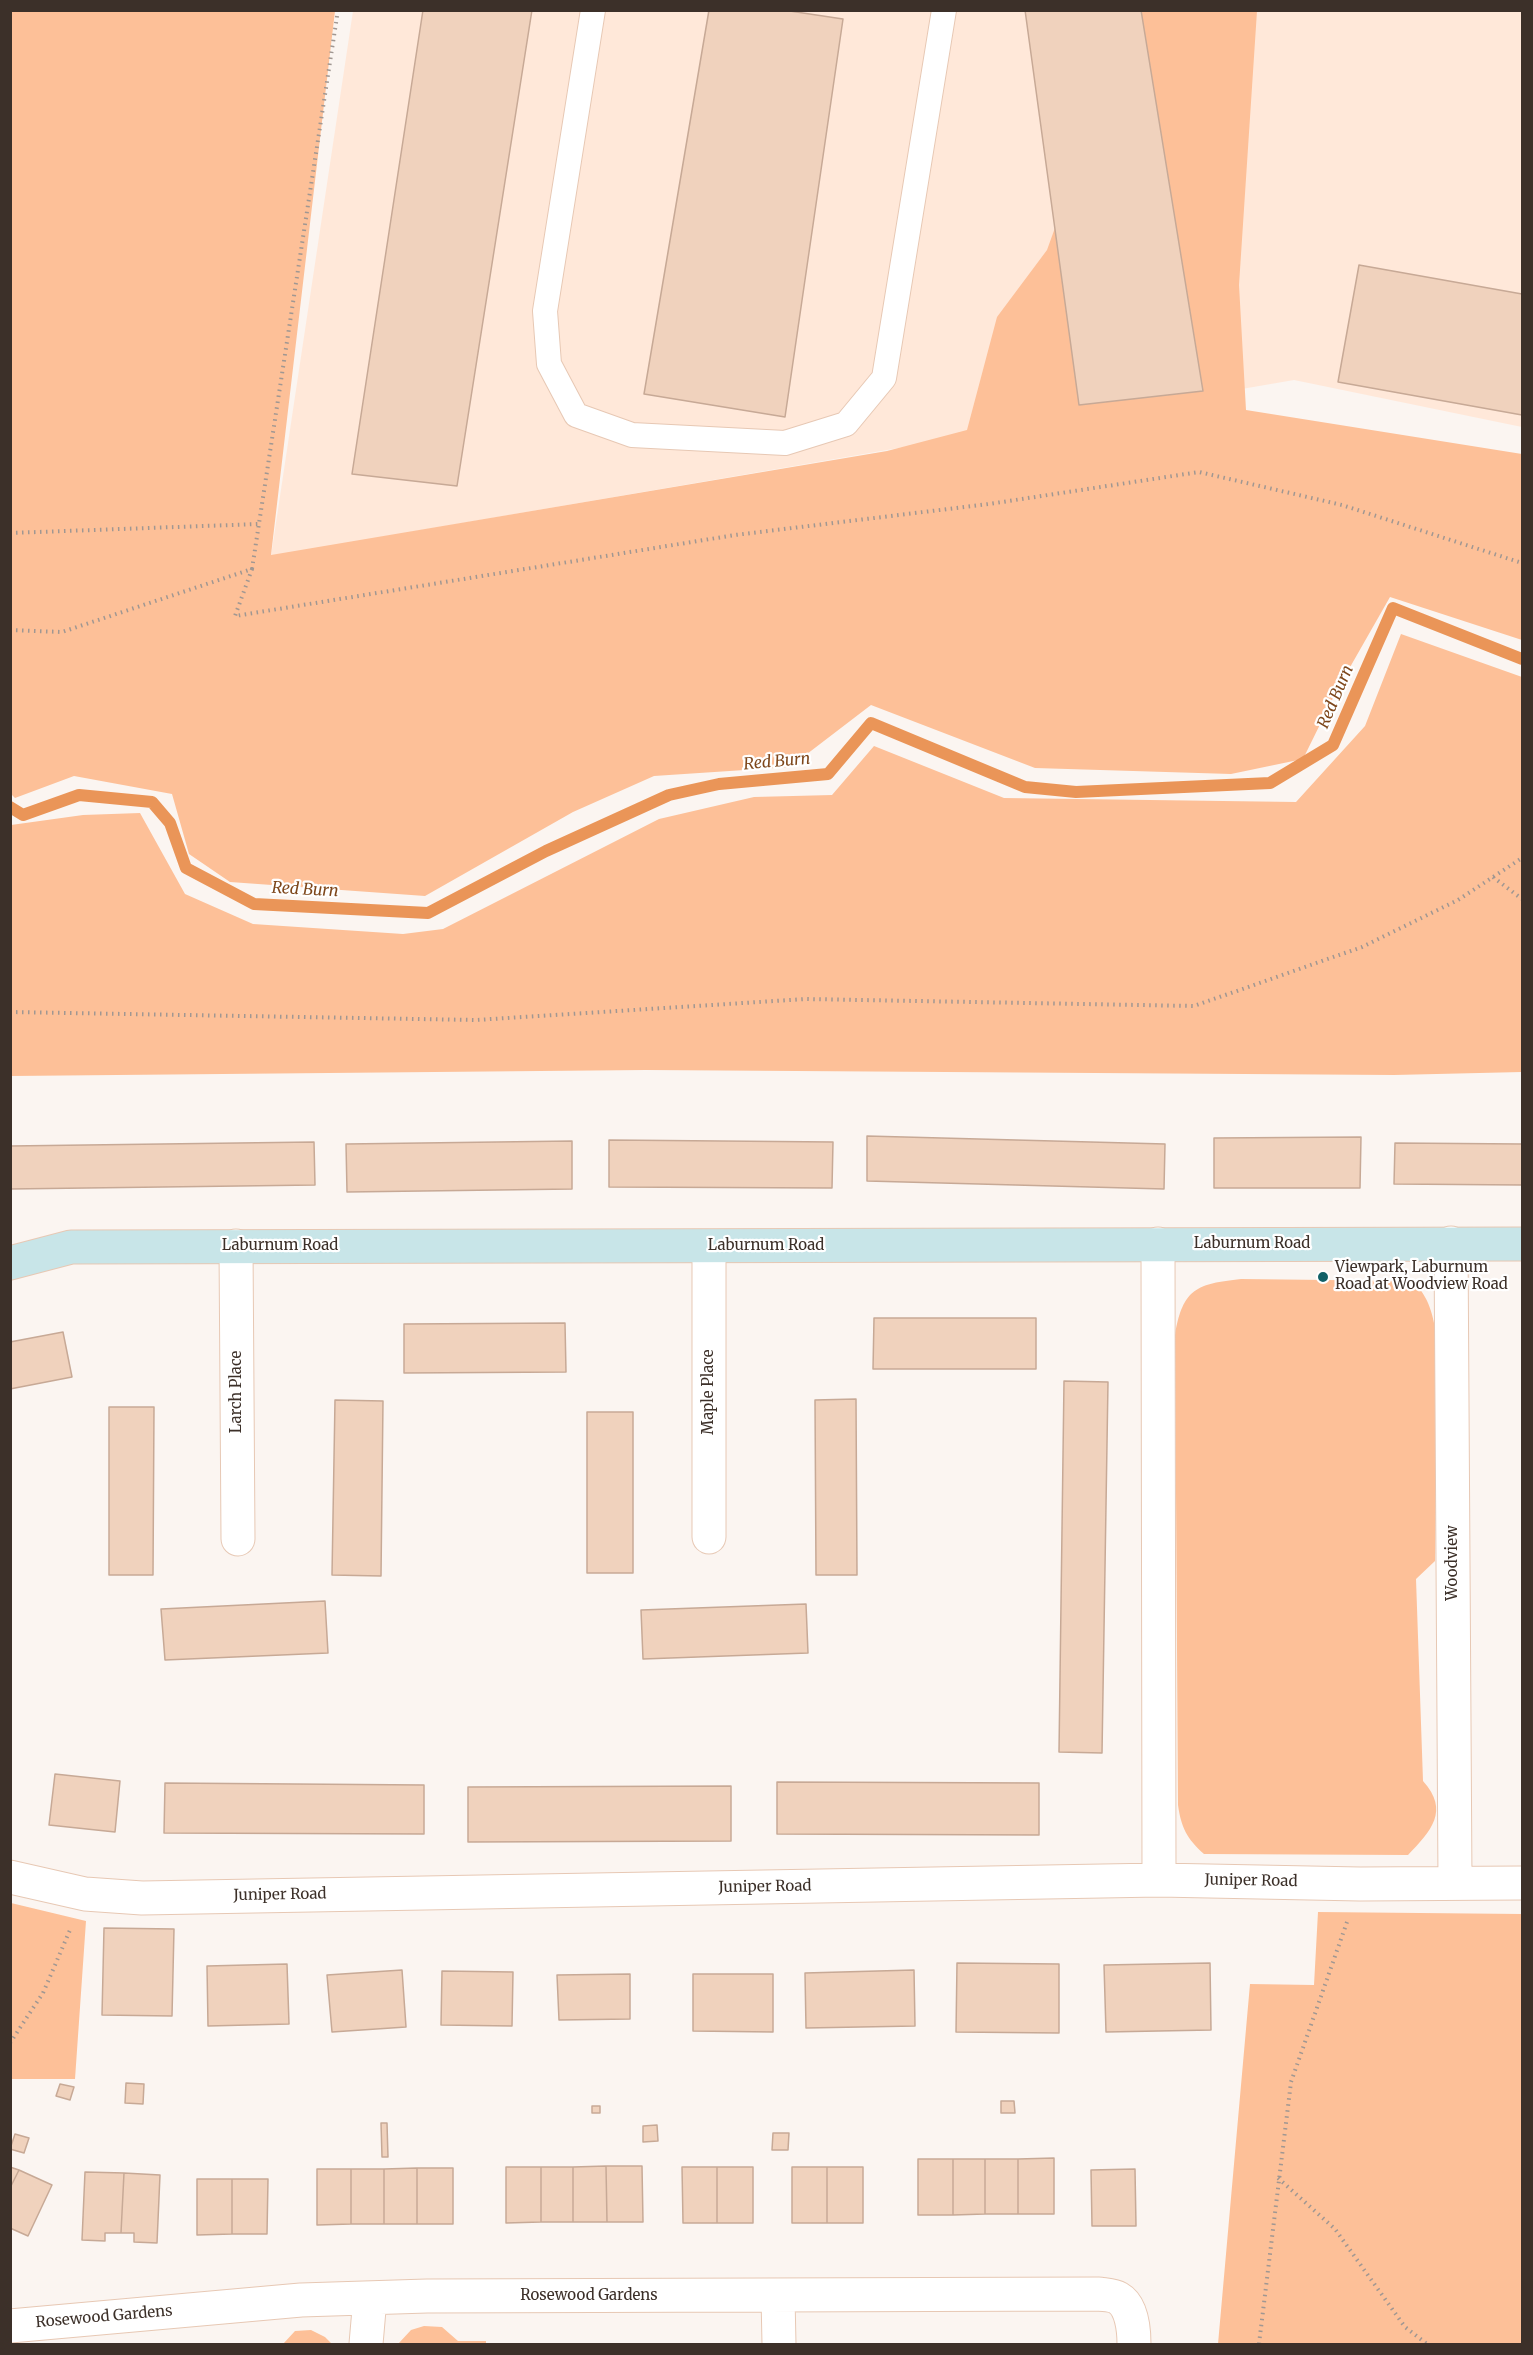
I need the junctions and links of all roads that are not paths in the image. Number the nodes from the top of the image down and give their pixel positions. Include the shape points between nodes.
1 (593, 10) edge
2 (944, 10) edge
3 (1451, 1243) junction
4 (1158, 1244) junction
5 (1522, 1244) edge
6 (236, 1246) junction
7 (709, 1247) junction
8 (10, 1263) edge
9 (709, 1537) dead end
10 (238, 1539) dead end
11 (10, 1877) edge
12 (1159, 1880) junction
13 (1455, 1882) junction
14 (1522, 1883) edge
15 (778, 2296) junction
16 (370, 2298) junction
17 (10, 2326) edge
18 (366, 2344) edge
19 (779, 2344) edge
20 (1134, 2344) edge

1 - 2 lane via 545,311 549,364 576,414 632,435 785,443 846,424 884,378
3 - 4 street, Laburnum Road
3 - 5 street, Laburnum Road
3 - 13 street, Woodview
4 - 7 street, Laburnum Road
4 - 12 street
6 - 7 street, Laburnum Road
6 - 8 street, Laburnum Road via 72,1247
6 - 10 street, Larch Place
7 - 9 street, Maple Place
11 - 12 street, Juniper Road via 85,1894 154,1898
12 - 13 street, Juniper Road
13 - 14 street, Juniper Road
15 - 16 street, Rosewood Gardens
15 - 19 street
15 - 20 street, Rosewood Gardens via 1099,2294 1118,2298 1126,2307
16 - 17 street, Rosewood Gardens via 289,2301
16 - 18 street

